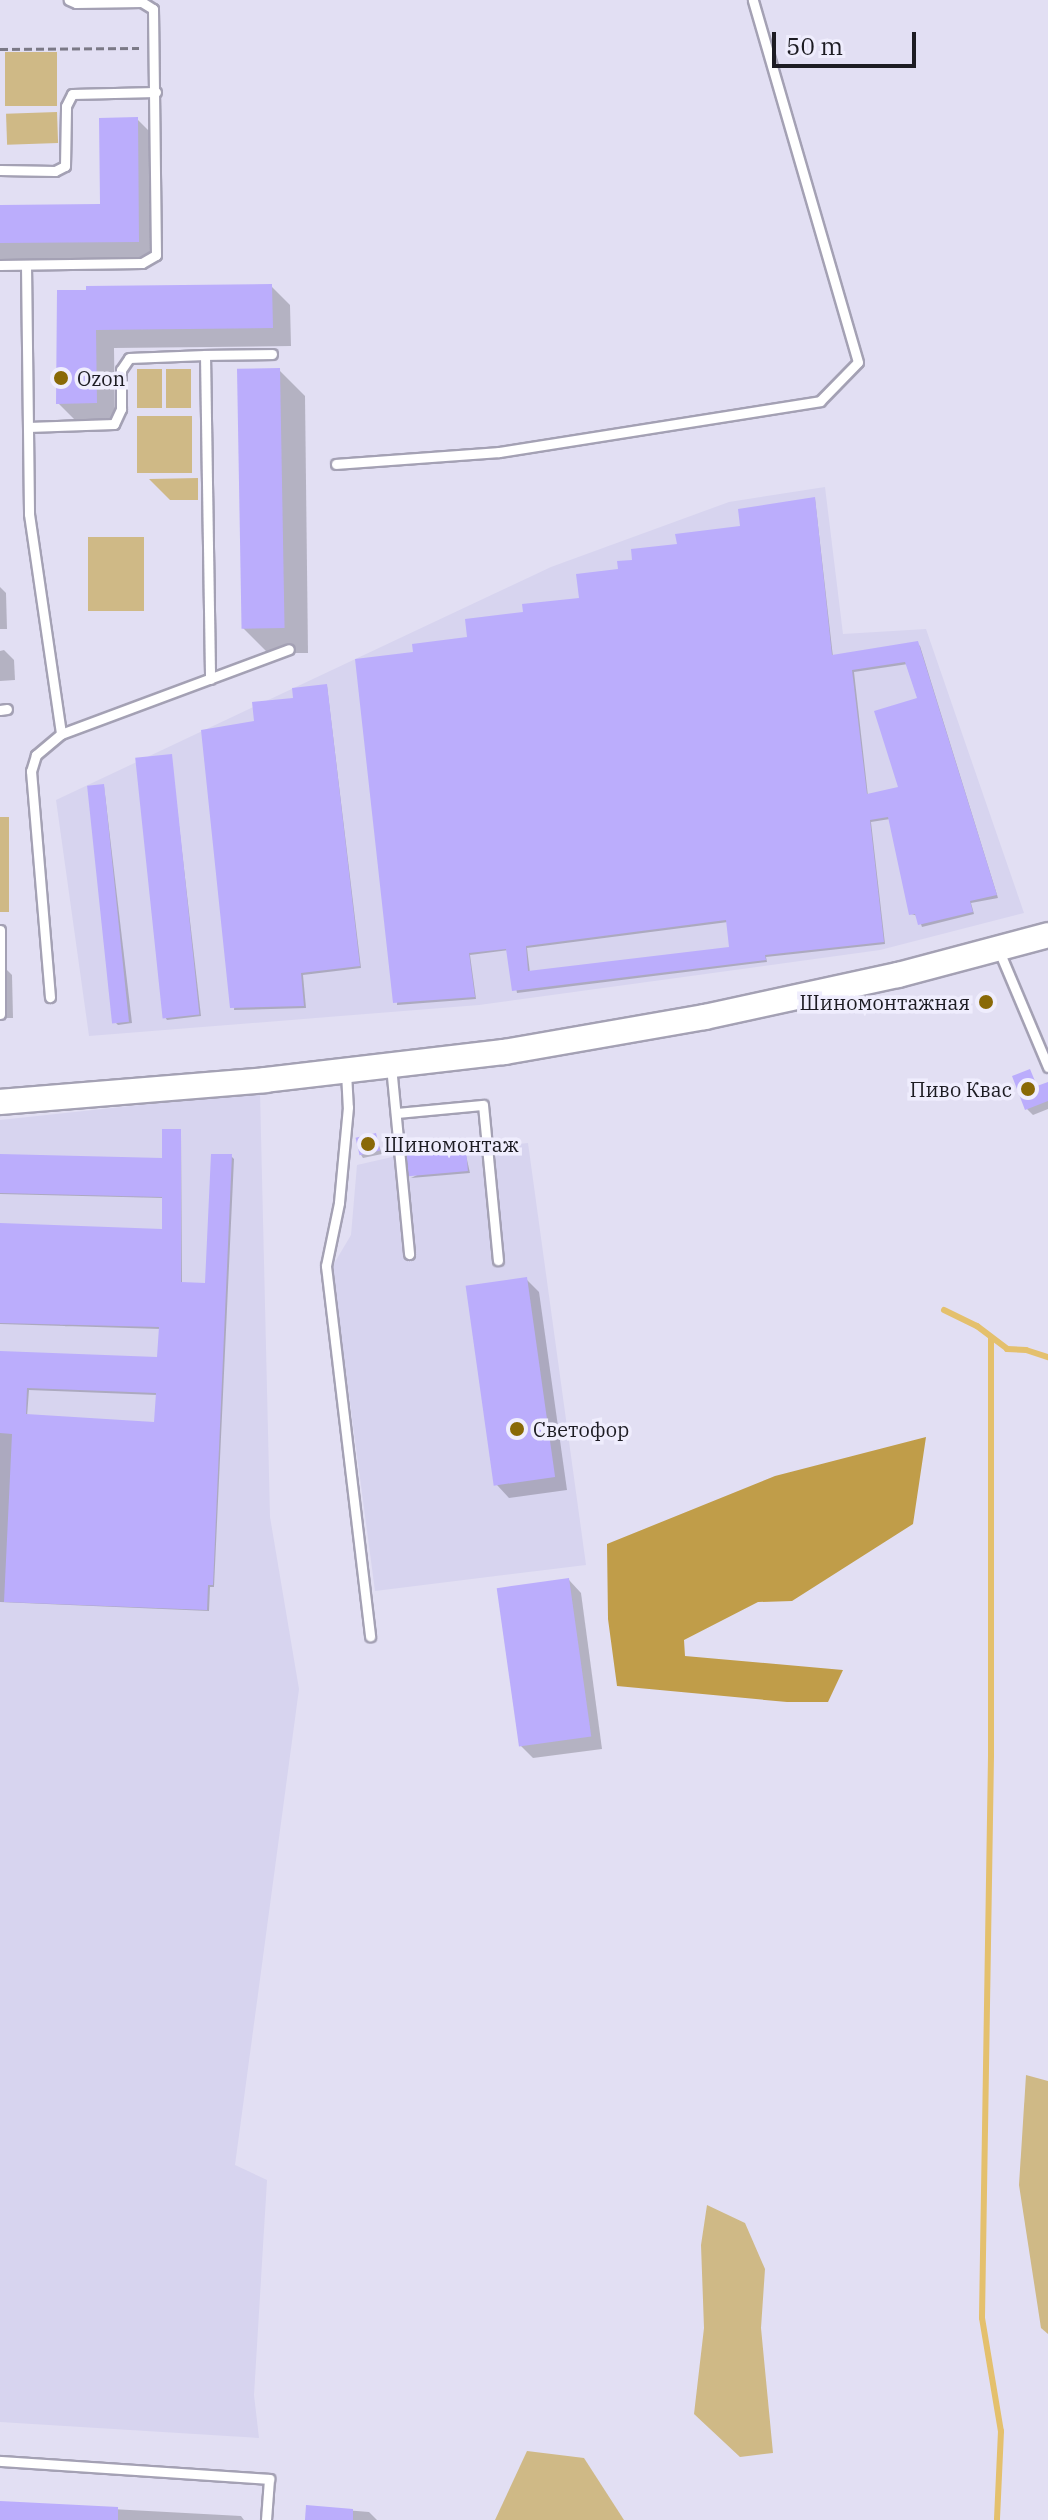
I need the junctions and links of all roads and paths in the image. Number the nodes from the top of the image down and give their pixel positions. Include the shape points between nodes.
1 (69, 0) edge
2 (753, 0) edge
3 (155, 48) junction
4 (0, 49) edge
5 (156, 92) junction
6 (0, 170) edge
7 (0, 265) edge
8 (26, 265) junction
9 (272, 354) dead end
10 (205, 355) junction
11 (28, 427) junction
12 (336, 464) dead end
13 (289, 649) dead end
14 (210, 679) junction
15 (61, 734) junction
16 (0, 930) edge
17 (1048, 935) edge
18 (998, 949) junction
19 (50, 997) dead end
20 (0, 1014) edge
21 (391, 1066) junction
22 (1048, 1067) edge
23 (345, 1071) junction
24 (0, 1102) edge
25 (396, 1113) junction
26 (409, 1254) dead end
27 (498, 1260) dead end
28 (370, 1636) dead end
29 (0, 2461) edge
30 (266, 2520) edge

1 - 3 lane via 149,4 155,15
2 - 12 lane via 858,362 820,401 499,452
3 - 4 path
3 - 5 lane
5 - 6 lane via 72,94 66,106 65,166 55,171
5 - 8 lane via 156,255 142,263
7 - 8 lane
8 - 11 lane
9 - 10 lane
10 - 11 lane via 129,358 121,370 120,419 114,424
10 - 14 lane
11 - 15 lane via 29,514
13 - 14 lane
14 - 15 lane
15 - 19 lane via 36,755 31,771
16 - 20 lane
17 - 18 main road
18 - 21 main road via 705,1017
18 - 22 lane
21 - 23 main road
21 - 25 lane
23 - 24 main road
23 - 28 lane via 348,1107 339,1203 326,1266
25 - 26 lane
25 - 27 lane via 483,1105
29 - 30 lane via 269,2479

